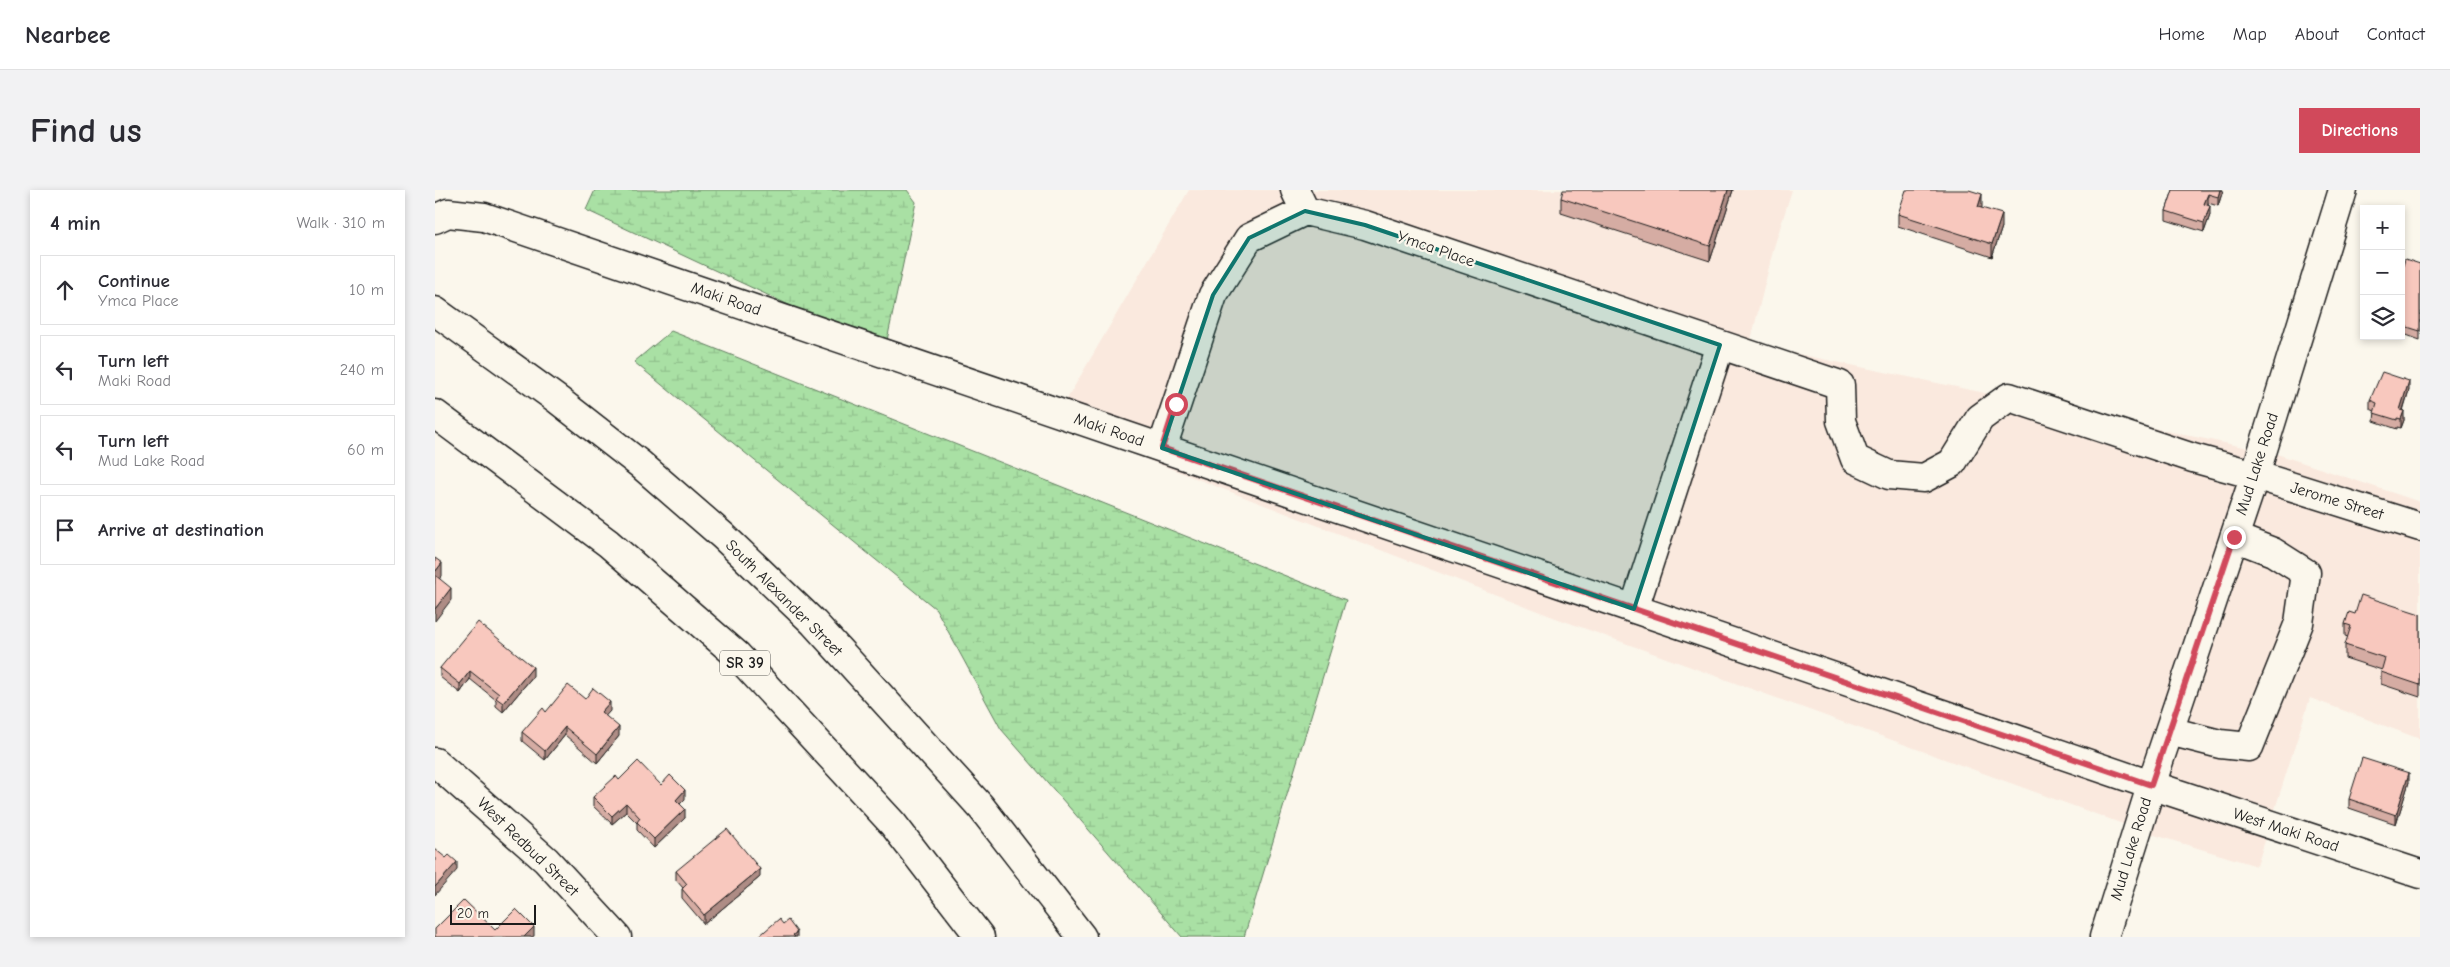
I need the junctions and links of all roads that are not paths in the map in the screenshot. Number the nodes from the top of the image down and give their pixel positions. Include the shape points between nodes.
1 (2343, 190) edge
2 (1300, 201) edge
3 (435, 218) edge
4 (435, 312) edge
5 (1720, 345) junction
6 (1840, 385) joint
7 (435, 414) edge
8 (1162, 448) junction
9 (2255, 475) junction
10 (2420, 526) edge
11 (2234, 537) junction
12 (1634, 609) junction
13 (2169, 731) junction
14 (435, 762) edge
15 (2151, 785) junction
16 (2420, 874) edge
17 (617, 937) edge
18 (980, 937) edge
19 (1082, 937) edge
20 (2104, 937) edge

1 - 9 street, Mud Lake Road
2 - 5 street, Ymca Place
2 - 8 street, Ymca Place via 1249,238 1213,295
3 - 8 street, Maki Road via 448,213 484,217
4 - 19 street, South Alexander Street via 550,394 646,469 723,536 814,623 981,808
5 - 6 street, Ymca Place
5 - 12 street
6 - 9 street, Jerome Street via 1841,421 1855,459 1889,475 1924,478 1952,463 1980,418 2009,397 2193,458
7 - 18 street, SR 39 via 608,543 737,655 893,824
8 - 12 street, Maki Road
9 - 10 street, Jerome Street
9 - 11 street, Mud Lake Road
11 - 13 street, Mud Lake Road
11 - 13 street via 2273,552 2306,573 2299,623 2249,747 2220,744
12 - 15 street, Maki Road
13 - 15 street, Mud Lake Road
14 - 17 street, West Redbud Street via 545,860
15 - 16 street, West Maki Road
15 - 20 street, Mud Lake Road

